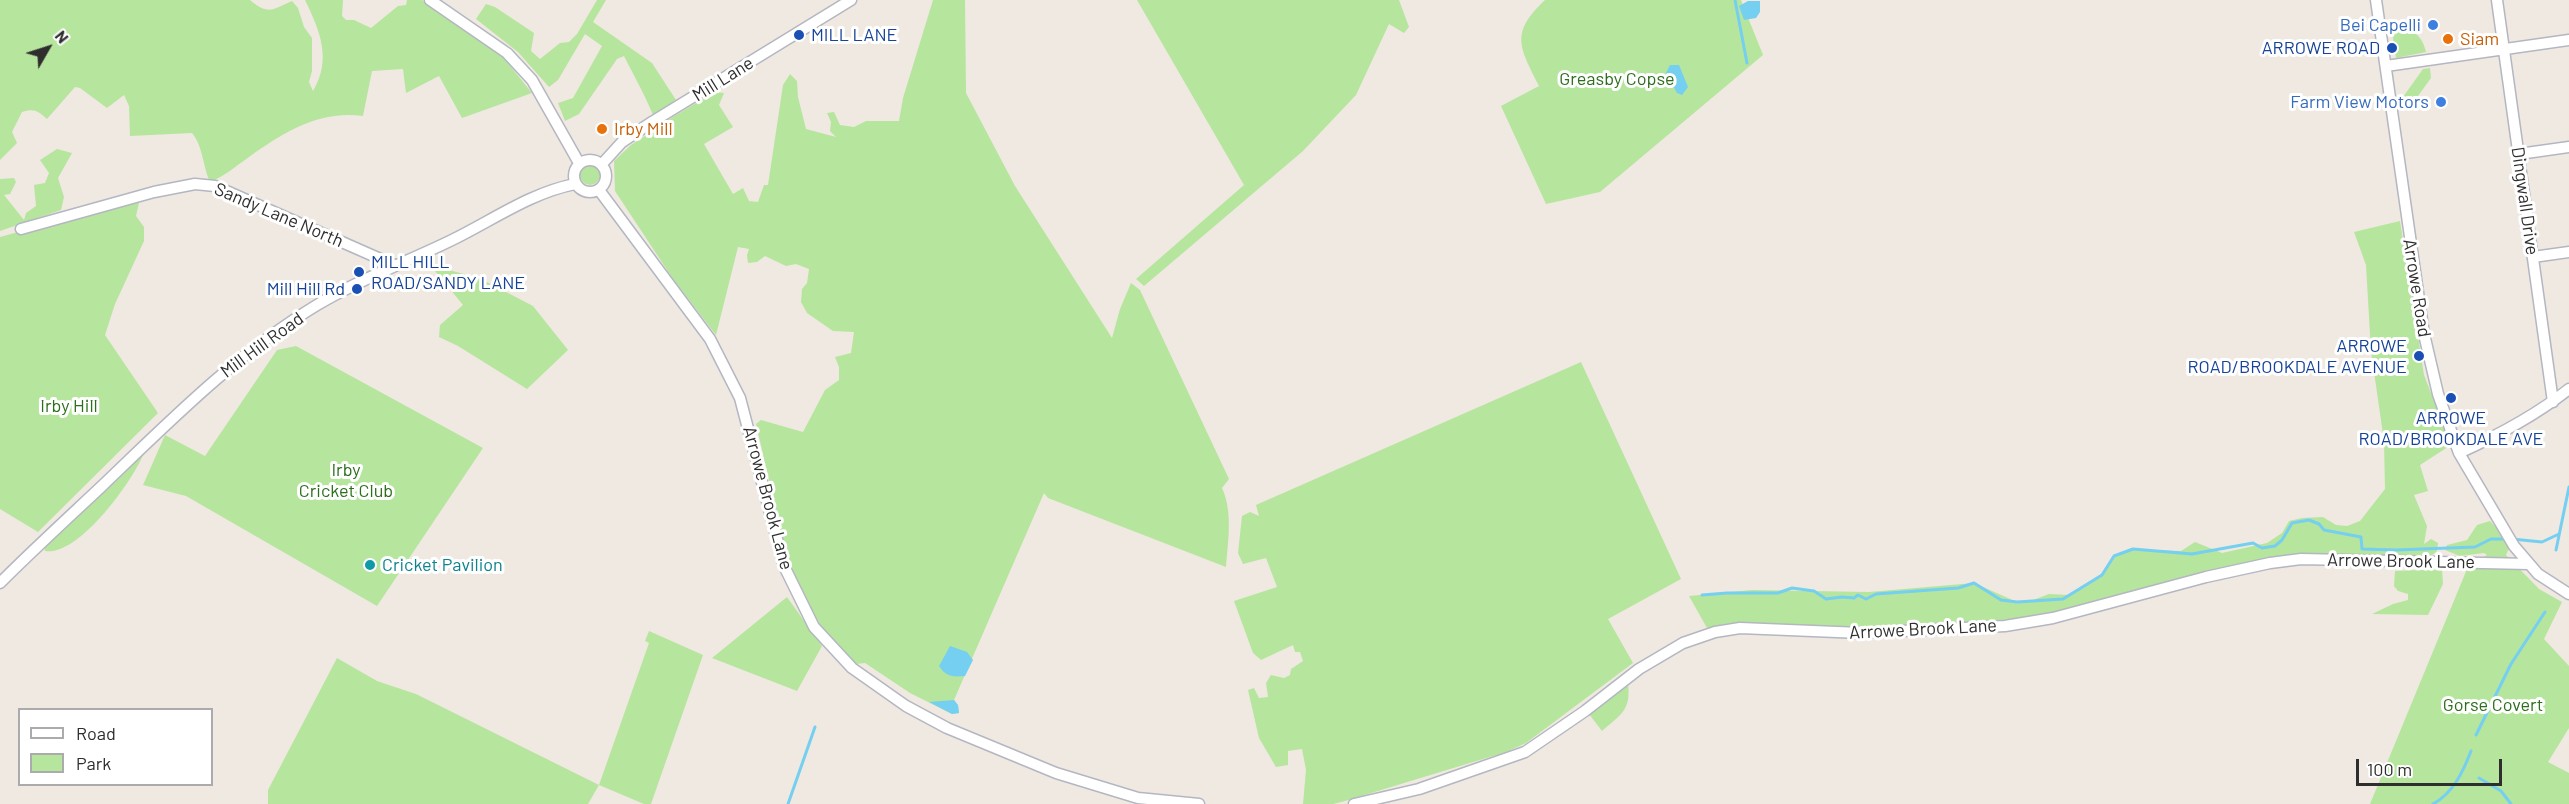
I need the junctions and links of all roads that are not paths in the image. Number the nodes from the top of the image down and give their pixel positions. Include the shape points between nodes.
1 (430, 0) edge
2 (851, 0) edge
3 (2376, 0) edge
4 (2497, 0) edge
5 (2569, 40) edge
6 (2504, 50) junction
7 (2386, 66) junction
8 (2569, 147) edge
9 (2519, 154) junction
10 (579, 163) junction
11 (602, 164) junction
12 (575, 184) junction
13 (599, 190) junction
14 (21, 229) dead end
15 (2569, 252) edge
16 (2533, 257) junction
17 (394, 265) junction
18 (2569, 389) edge
19 (2553, 402) junction
20 (2459, 453) junction
21 (2529, 564) junction
22 (0, 583) edge
23 (2565, 591) edge
24 (1199, 804) edge
25 (1354, 804) edge

1 - 10 street via 507,53 532,80
2 - 11 street, Mill Lane via 652,122 622,142
3 - 7 street, Arrowe Road
4 - 6 street, Dingwall Drive
5 - 6 street
6 - 7 street
6 - 9 street, Dingwall Drive
7 - 20 street, Arrowe Road via 2424,334 2438,394
8 - 9 street
9 - 16 street, Dingwall Drive
10 - 11 street via 592,160
10 - 12 street via 573,174
11 - 13 street via 606,178
12 - 13 street via 588,192
12 - 17 street, Mill Hill Road via 527,200 451,241
13 - 24 street, Arrowe Brook Lane via 710,339 740,398 784,566 814,627 852,668 906,706 947,728 1056,773 1138,798
14 - 17 street, Sandy Lane North via 195,184 215,186
15 - 16 street
16 - 19 street, Dingwall Drive
17 - 22 street, Mill Hill Road via 282,327 210,383
18 - 19 street
19 - 20 street via 2509,430
20 - 21 street, Arrowe Road via 2514,546
21 - 23 street, Arrowe Road
21 - 25 street, Arrowe Brook Lane via 2301,559 2217,574 2053,618 2005,626 1861,633 1740,628 1715,632 1683,643 1639,669 1525,752 1419,789

